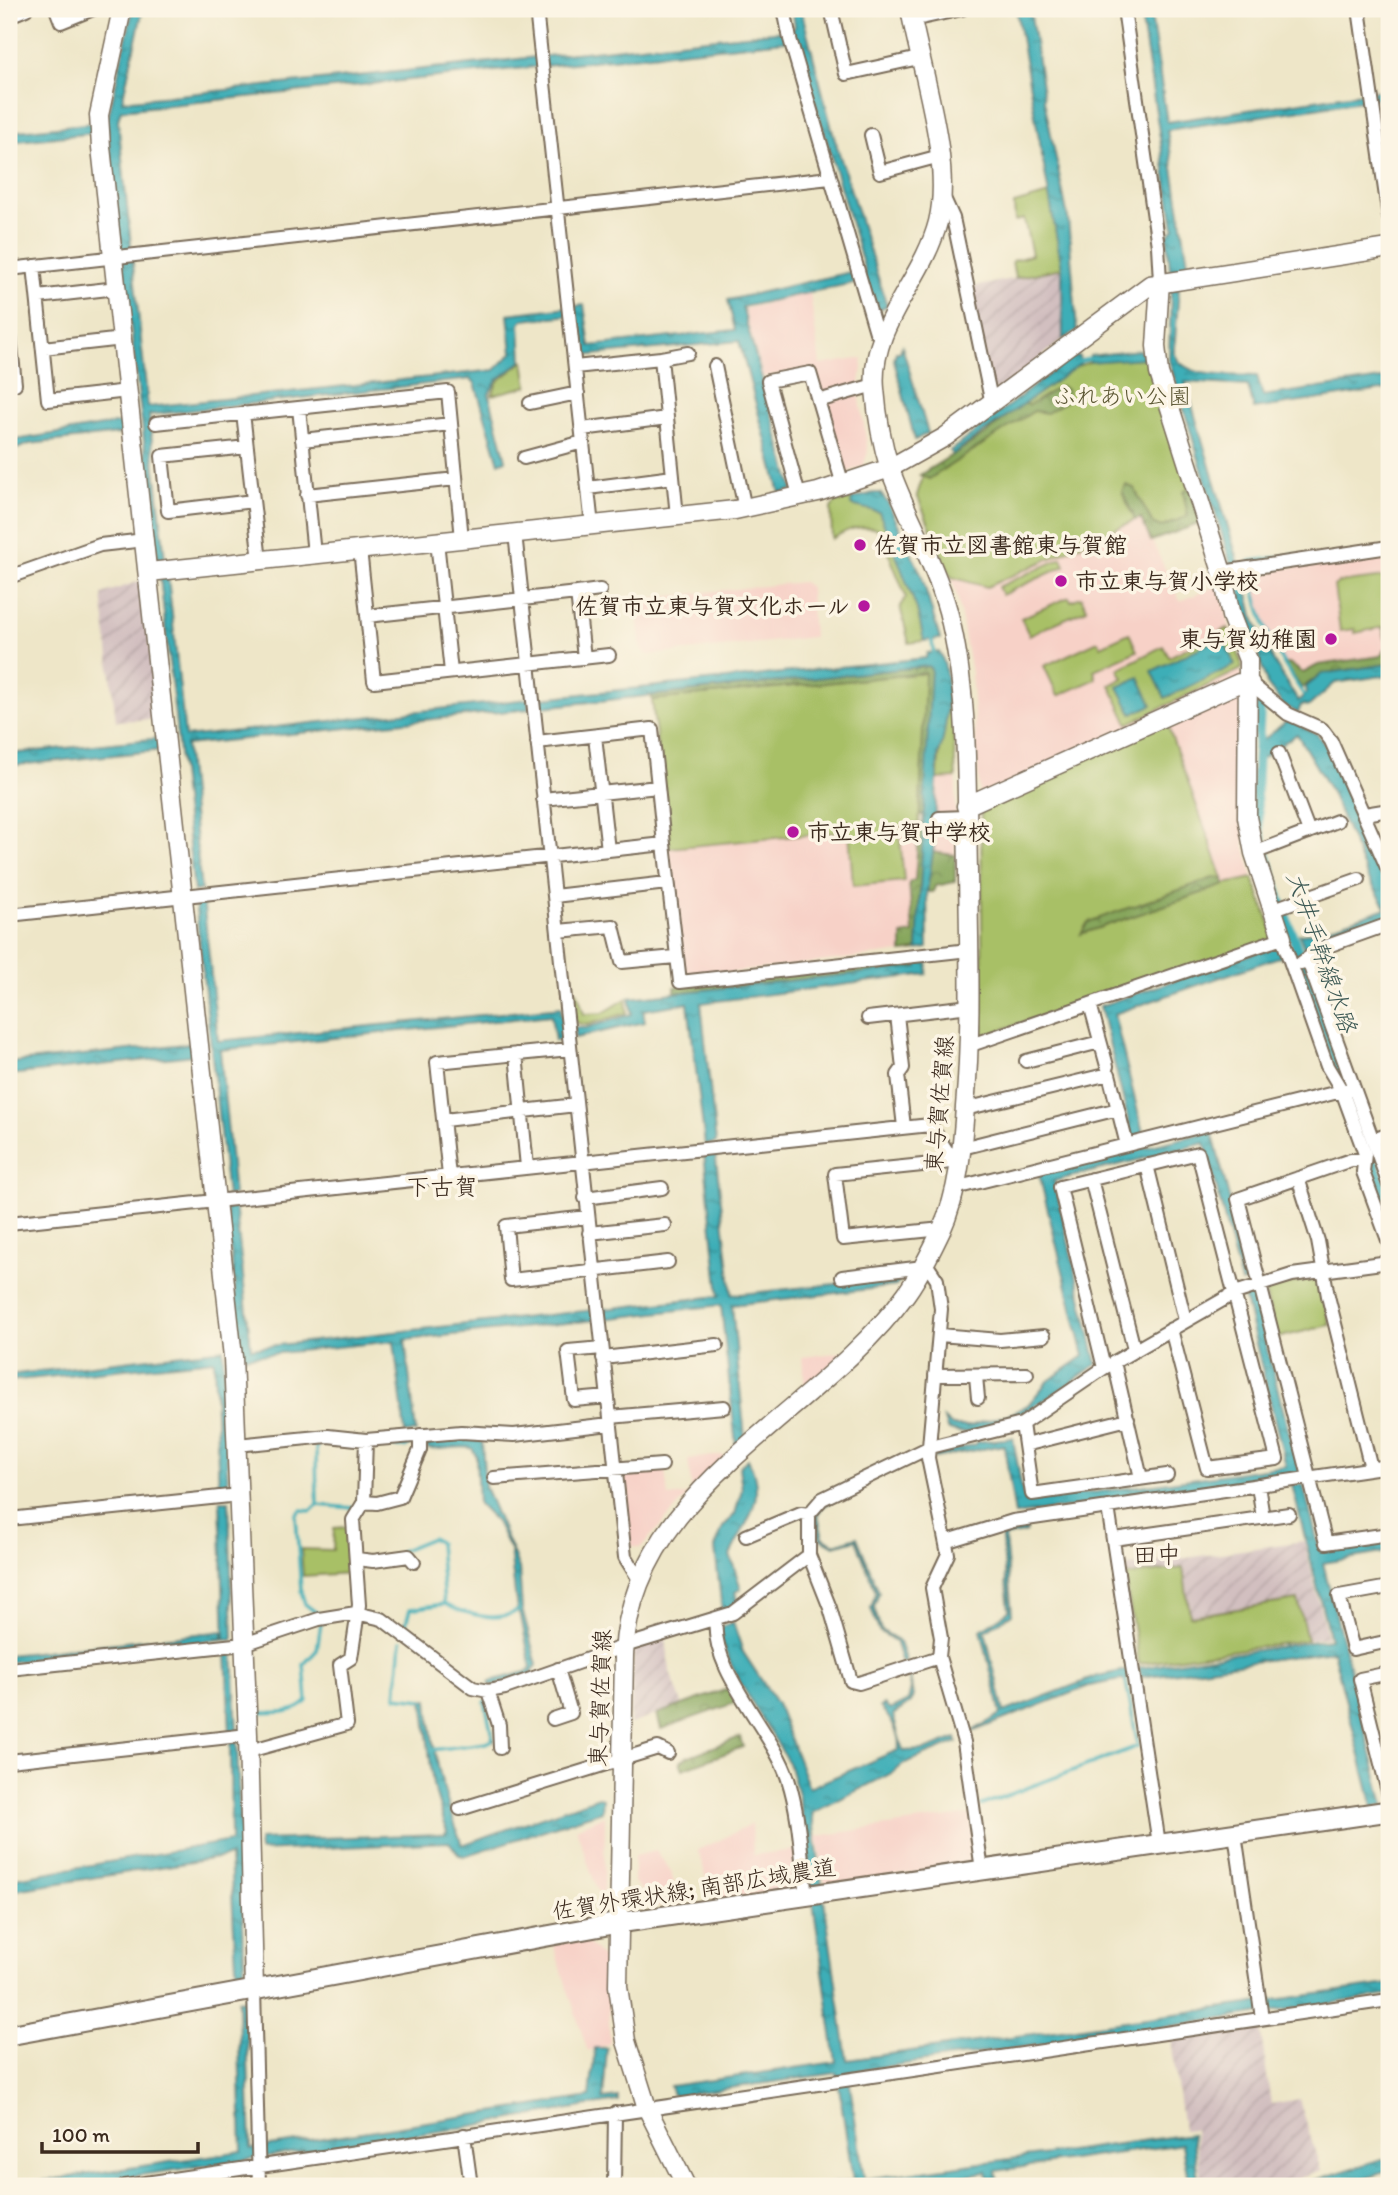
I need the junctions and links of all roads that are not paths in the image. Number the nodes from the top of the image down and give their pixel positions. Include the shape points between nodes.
1 (26, 9) edge
2 (56, 9) edge
3 (93, 9) edge
4 (122, 9) edge
5 (536, 9) edge
6 (784, 9) edge
7 (831, 9) edge
8 (962, 9) edge
9 (1124, 9) edge
10 (1359, 9) edge
11 (911, 14) edge
12 (9, 16) edge
13 (919, 58) junction
14 (871, 135) dead end
15 (940, 156) junction
16 (830, 178) junction
17 (943, 196) junction
18 (558, 208) junction
19 (1389, 218) edge
20 (1389, 248) edge
21 (123, 255) junction
22 (34, 266) junction
23 (9, 269) edge
24 (1160, 281) junction
25 (117, 288) junction
26 (38, 297) junction
27 (9, 326) edge
28 (881, 337) junction
29 (123, 339) junction
30 (43, 348) junction
31 (688, 353) dead end
32 (10, 357) edge
33 (661, 358) junction
34 (575, 366) junction
35 (715, 366) dead end
36 (15, 384) dead end
37 (874, 385) junction
38 (128, 391) junction
39 (578, 393) junction
40 (818, 401) junction
41 (530, 403) dead end
42 (992, 404) junction
43 (299, 408) junction
44 (243, 413) junction
45 (667, 418) junction
46 (156, 423) dead end
47 (451, 424) junction
48 (583, 435) junction
49 (302, 440) junction
50 (247, 447) junction
51 (524, 458) dead end
52 (890, 468) junction
53 (673, 477) junction
54 (456, 479) junction
55 (843, 485) junction
56 (588, 488) junction
57 (797, 488) dead end
58 (307, 495) junction
59 (253, 500) junction
60 (745, 509) junction
61 (677, 516) junction
62 (592, 526) junction
63 (515, 533) junction
64 (462, 538) junction
65 (145, 540) junction
66 (437, 541) junction
67 (1389, 547) edge
68 (360, 549) junction
69 (314, 554) junction
70 (260, 561) junction
71 (149, 572) junction
72 (1222, 572) junction
73 (9, 577) edge
74 (600, 590) dead end
75 (577, 593) junction
76 (522, 599) junction
77 (444, 608) junction
78 (367, 616) junction
79 (609, 655) dead end
80 (584, 658) junction
81 (529, 664) junction
82 (451, 672) junction
83 (1250, 682) junction
84 (595, 736) junction
85 (537, 742) junction
86 (1279, 754) dead end
87 (658, 787) junction
88 (601, 793) junction
89 (543, 799) junction
90 (1389, 810) edge
91 (966, 812) junction
92 (1365, 814) junction
93 (939, 818) dead end
94 (1337, 821) dead end
95 (1309, 832) junction
96 (664, 844) junction
97 (608, 850) junction
98 (1260, 850) junction
99 (550, 856) junction
100 (1389, 872) edge
101 (1359, 879) dead end
102 (667, 883) junction
103 (184, 896) junction
104 (554, 896) junction
105 (1280, 907) junction
106 (9, 915) edge
107 (1389, 924) edge
108 (558, 931) junction
109 (1282, 938) junction
110 (969, 950) junction
111 (675, 957) junction
112 (1299, 964) junction
113 (1090, 1004) junction
114 (970, 1006) junction
115 (897, 1015) junction
116 (868, 1018) dead end
117 (1100, 1041) junction
118 (971, 1045) junction
119 (570, 1049) junction
120 (516, 1054) junction
121 (1026, 1061) dead end
122 (1107, 1066) dead end
123 (1348, 1090) junction
124 (576, 1105) junction
125 (1118, 1109) junction
126 (965, 1110) junction
127 (522, 1111) junction
128 (444, 1119) junction
129 (904, 1127) junction
130 (1389, 1134) edge
131 (1373, 1140) junction
132 (1128, 1144) junction
133 (961, 1154) junction
134 (1364, 1160) junction
135 (582, 1161) junction
136 (1147, 1165) junction
137 (527, 1167) junction
138 (449, 1176) junction
139 (1298, 1178) junction
140 (1091, 1179) junction
141 (1389, 1185) edge
142 (662, 1188) dead end
143 (955, 1188) junction
144 (586, 1198) junction
145 (216, 1201) junction
146 (588, 1217) junction
147 (9, 1223) edge
148 (665, 1225) dead end
149 (942, 1229) junction
150 (589, 1233) junction
151 (1389, 1242) edge
152 (668, 1262) dead end
153 (1389, 1262) edge
154 (923, 1266) junction
155 (593, 1271) junction
156 (1324, 1271) junction
157 (842, 1277) dead end
158 (1260, 1283) junction
159 (1235, 1293) junction
160 (1185, 1320) junction
161 (1171, 1329) junction
162 (940, 1335) junction
163 (1044, 1336) dead end
164 (717, 1345) dead end
165 (1134, 1349) junction
166 (603, 1353) junction
167 (1109, 1365) junction
168 (1027, 1374) dead end
169 (935, 1376) junction
170 (976, 1376) junction
171 (608, 1397) junction
172 (978, 1398) dead end
173 (724, 1407) dead end
174 (1128, 1419) junction
175 (610, 1421) junction
176 (1022, 1424) junction
177 (420, 1436) junction
178 (366, 1440) junction
179 (237, 1445) junction
180 (1025, 1445) junction
181 (930, 1447) junction
182 (662, 1465) dead end
183 (1389, 1466) edge
184 (1370, 1468) junction
185 (616, 1470) junction
186 (1167, 1475) dead end
187 (1309, 1477) junction
188 (494, 1478) dead end
189 (1141, 1478) junction
190 (1258, 1485) junction
191 (239, 1495) junction
192 (365, 1502) junction
193 (1108, 1507) junction
194 (809, 1514) junction
195 (1289, 1514) dead end
196 (1263, 1518) junction
197 (9, 1519) edge
198 (1389, 1534) edge
199 (746, 1536) dead end
200 (1114, 1539) junction
201 (948, 1541) junction
202 (809, 1555) junction
203 (357, 1559) junction
204 (414, 1562) dead end
205 (640, 1581) junction
206 (1389, 1587) edge
207 (356, 1613) junction
208 (716, 1620) junction
209 (1389, 1641) edge
210 (244, 1644) junction
211 (624, 1646) junction
212 (939, 1657) junction
213 (9, 1669) edge
214 (558, 1669) junction
215 (1389, 1673) edge
216 (488, 1691) junction
217 (553, 1719) dead end
218 (1389, 1733) edge
219 (1374, 1736) junction
220 (248, 1743) junction
221 (500, 1748) dead end
222 (668, 1753) dead end
223 (622, 1759) junction
224 (9, 1761) edge
225 (1389, 1796) edge
226 (460, 1810) dead end
227 (1389, 1811) edge
228 (1235, 1834) junction
229 (1159, 1844) junction
230 (982, 1870) junction
231 (806, 1896) junction
232 (618, 1923) junction
233 (254, 1989) junction
234 (1389, 2000) edge
235 (1262, 2016) junction
236 (9, 2035) edge
237 (647, 2108) junction
238 (615, 2113) junction
239 (464, 2135) junction
240 (258, 2163) junction
241 (125, 2186) edge
242 (259, 2186) edge
243 (471, 2186) edge
244 (614, 2186) edge
245 (686, 2186) edge

1 - 12 street
2 - 3 street via 61,22
4 - 21 street via 99,115
5 - 18 street
6 - 16 street
7 - 13 street via 846,74
8 - 11 street
9 - 24 street
10 - 19 street
11 - 13 street, 東与賀佐賀線
13 - 15 street, 東与賀佐賀線
14 - 15 street via 880,172
15 - 17 street, 東与賀佐賀線
16 - 18 street
16 - 28 street
17 - 28 street, 東与賀佐賀線 via 930,244
17 - 42 street via 953,218
18 - 21 street
18 - 34 street
20 - 24 street
21 - 22 street
21 - 25 street
22 - 23 street
22 - 26 street
24 - 42 street
24 - 72 street via 1159,373
25 - 26 street
25 - 29 street
26 - 30 street
27 - 32 street
28 - 37 street, 東与賀佐賀線
29 - 30 street
29 - 38 street
30 - 38 street via 48,400
31 - 33 street
32 - 36 street
33 - 34 street
33 - 45 street
34 - 39 street
35 - 60 street
37 - 40 street
37 - 52 street, 東与賀佐賀線
38 - 65 street
39 - 41 street
39 - 48 street
40 - 55 street
40 - 57 street via 810,373 768,382
42 - 52 street
43 - 44 street
43 - 47 street via 448,392
43 - 49 street
44 - 46 street
44 - 50 street
45 - 48 street
45 - 53 street
47 - 49 street
47 - 54 street
48 - 51 street
48 - 56 street
49 - 58 street
50 - 59 street
50 - 59 street via 162,456 168,511
52 - 55 street
52 - 91 street, 東与賀佐賀線 via 935,570 953,634 963,696
53 - 56 street
53 - 61 street
54 - 58 street
54 - 64 street
55 - 60 street
56 - 62 street
58 - 69 street
59 - 70 street
60 - 61 street
61 - 62 street
62 - 63 street
63 - 64 street
63 - 76 street
64 - 66 street
65 - 71 street
65 - 73 street via 100,545
66 - 68 street
66 - 77 street
67 - 72 street
68 - 69 street
68 - 78 street
69 - 70 street
70 - 71 street
71 - 103 street
72 - 83 street
74 - 75 street
75 - 76 street
75 - 80 street
76 - 77 street
76 - 81 street
77 - 78 street
77 - 82 street
78 - 82 street via 374,681
79 - 80 street
80 - 81 street
81 - 82 street
81 - 85 street
83 - 91 street via 1239,683
83 - 92 street via 1294,716 1322,729
83 - 98 street via 1245,788
84 - 85 street
84 - 87 street via 652,729
84 - 88 street
85 - 89 street
86 - 95 street
87 - 88 street
87 - 96 street
88 - 89 street
88 - 97 street
89 - 99 street
90 - 92 street
91 - 93 street
91 - 110 street, 東与賀佐賀線
92 - 100 street
94 - 95 street
95 - 98 street
96 - 97 street
96 - 102 street
97 - 99 street
98 - 105 street
99 - 103 street
99 - 104 street
101 - 105 street
102 - 104 street
102 - 111 street
103 - 106 street
103 - 145 street
104 - 108 street
105 - 109 street
107 - 112 street via 1322,948
108 - 111 street via 613,926 622,962
108 - 119 street
109 - 112 street
109 - 113 street
110 - 111 street via 684,983 678,978
110 - 114 street, 東与賀佐賀線
112 - 123 street via 1327,1066
113 - 117 street
113 - 118 street
114 - 115 street
114 - 118 street, 東与賀佐賀線
115 - 116 street
115 - 129 street
117 - 121 street
117 - 122 street
118 - 126 street, 東与賀佐賀線
119 - 120 street
119 - 124 street
120 - 127 street
120 - 128 street via 437,1062
123 - 131 street
123 - 132 street
123 - 134 street
124 - 127 street
124 - 135 street
125 - 126 street via 1109,1074
125 - 132 street
125 - 133 street
126 - 133 street, 東与賀佐賀線
127 - 128 street
127 - 137 street
128 - 138 street
129 - 133 street via 930,1125 947,1151
129 - 135 street
130 - 131 street
131 - 141 street
132 - 143 street
133 - 143 street, 東与賀佐賀線
133 - 149 street via 835,1174 844,1240
134 - 139 street
134 - 151 street via 1363,1172
135 - 137 street
135 - 144 street
136 - 140 street
136 - 159 street via 1198,1153
136 - 160 street
137 - 138 street
138 - 145 street
139 - 156 street
139 - 158 street via 1238,1199
140 - 165 street
140 - 167 street via 1060,1187
142 - 144 street
143 - 149 street, 東与賀佐賀線
144 - 146 street
145 - 147 street
145 - 179 street via 233,1357
146 - 150 street
146 - 155 street via 506,1226 511,1280
148 - 150 street
149 - 154 street, 東与賀佐賀線
150 - 155 street
152 - 155 street
153 - 156 street
154 - 157 street
154 - 162 street via 937,1280
154 - 205 street, 東与賀佐賀線 via 874,1331 683,1508 657,1544
155 - 166 street
156 - 158 street
156 - 184 street
158 - 159 street
158 - 187 street
159 - 160 street
159 - 161 street via 1277,1459 1207,1468
160 - 161 street
161 - 165 street
162 - 163 street via 1000,1340
162 - 169 street
164 - 166 street
165 - 167 street
166 - 171 street
166 - 171 street via 568,1352 569,1364 574,1400
167 - 174 street
167 - 176 street
168 - 170 street
169 - 170 street
169 - 181 street
170 - 172 street
171 - 175 street
173 - 175 street
174 - 180 street
174 - 189 street
175 - 177 street via 514,1435
175 - 185 street
176 - 180 street
176 - 181 street
177 - 178 street
177 - 192 street via 420,1450 400,1497
178 - 179 street via 328,1436
178 - 192 street
179 - 191 street
180 - 189 street via 1032,1494
181 - 194 street via 822,1499
181 - 201 street via 928,1458
182 - 185 street
183 - 184 street
184 - 187 street
185 - 188 street
185 - 205 street via 625,1557
186 - 189 street
187 - 190 street
187 - 198 street via 1325,1543
190 - 193 street
190 - 196 street
191 - 197 street
191 - 210 street
192 - 203 street via 353,1520
193 - 200 street
193 - 201 street via 1013,1521
194 - 199 street via 801,1513
194 - 202 street
195 - 196 street
196 - 200 street
200 - 229 street
201 - 212 street via 948,1554 932,1588 942,1638
202 - 208 street via 733,1614
202 - 212 street via 851,1681 859,1683
203 - 204 street via 409,1556
203 - 207 street
205 - 211 street, 東与賀佐賀線
206 - 209 street via 1339,1596 1353,1649
207 - 210 street via 309,1622
207 - 216 street via 382,1619 473,1688
207 - 220 street via 351,1658 340,1665 347,1724
208 - 211 street
208 - 231 street via 721,1656 779,1754 789,1782
210 - 213 street
210 - 220 street
211 - 214 street
211 - 223 street, 東与賀佐賀線
212 - 230 street via 964,1742
214 - 216 street
214 - 217 street via 571,1713
215 - 219 street via 1360,1679
216 - 221 street via 499,1726
218 - 219 street
219 - 225 street
220 - 224 street
220 - 233 street
222 - 223 street via 658,1748
223 - 226 street
223 - 232 street, 東与賀佐賀線
227 - 228 main road, 佐賀外環状線; 南部広域農道
228 - 229 main road, 佐賀外環状線; 南部広域農道
228 - 235 street
229 - 230 main road, 佐賀外環状線; 南部広域農道
230 - 231 main road, 佐賀外環状線; 南部広域農道
231 - 232 main road, 佐賀外環状線; 南部広域農道
232 - 233 main road, 佐賀外環状線; 南部広域農道
232 - 237 street, 東与賀佐賀線 via 618,1986 626,2041
233 - 236 main road, 佐賀外環状線; 南部広域農道
233 - 240 street
234 - 235 street
235 - 237 street
237 - 238 street
237 - 245 street, 東与賀佐賀線
238 - 239 street
238 - 244 street
239 - 240 street
239 - 243 street
240 - 241 street
240 - 242 street

